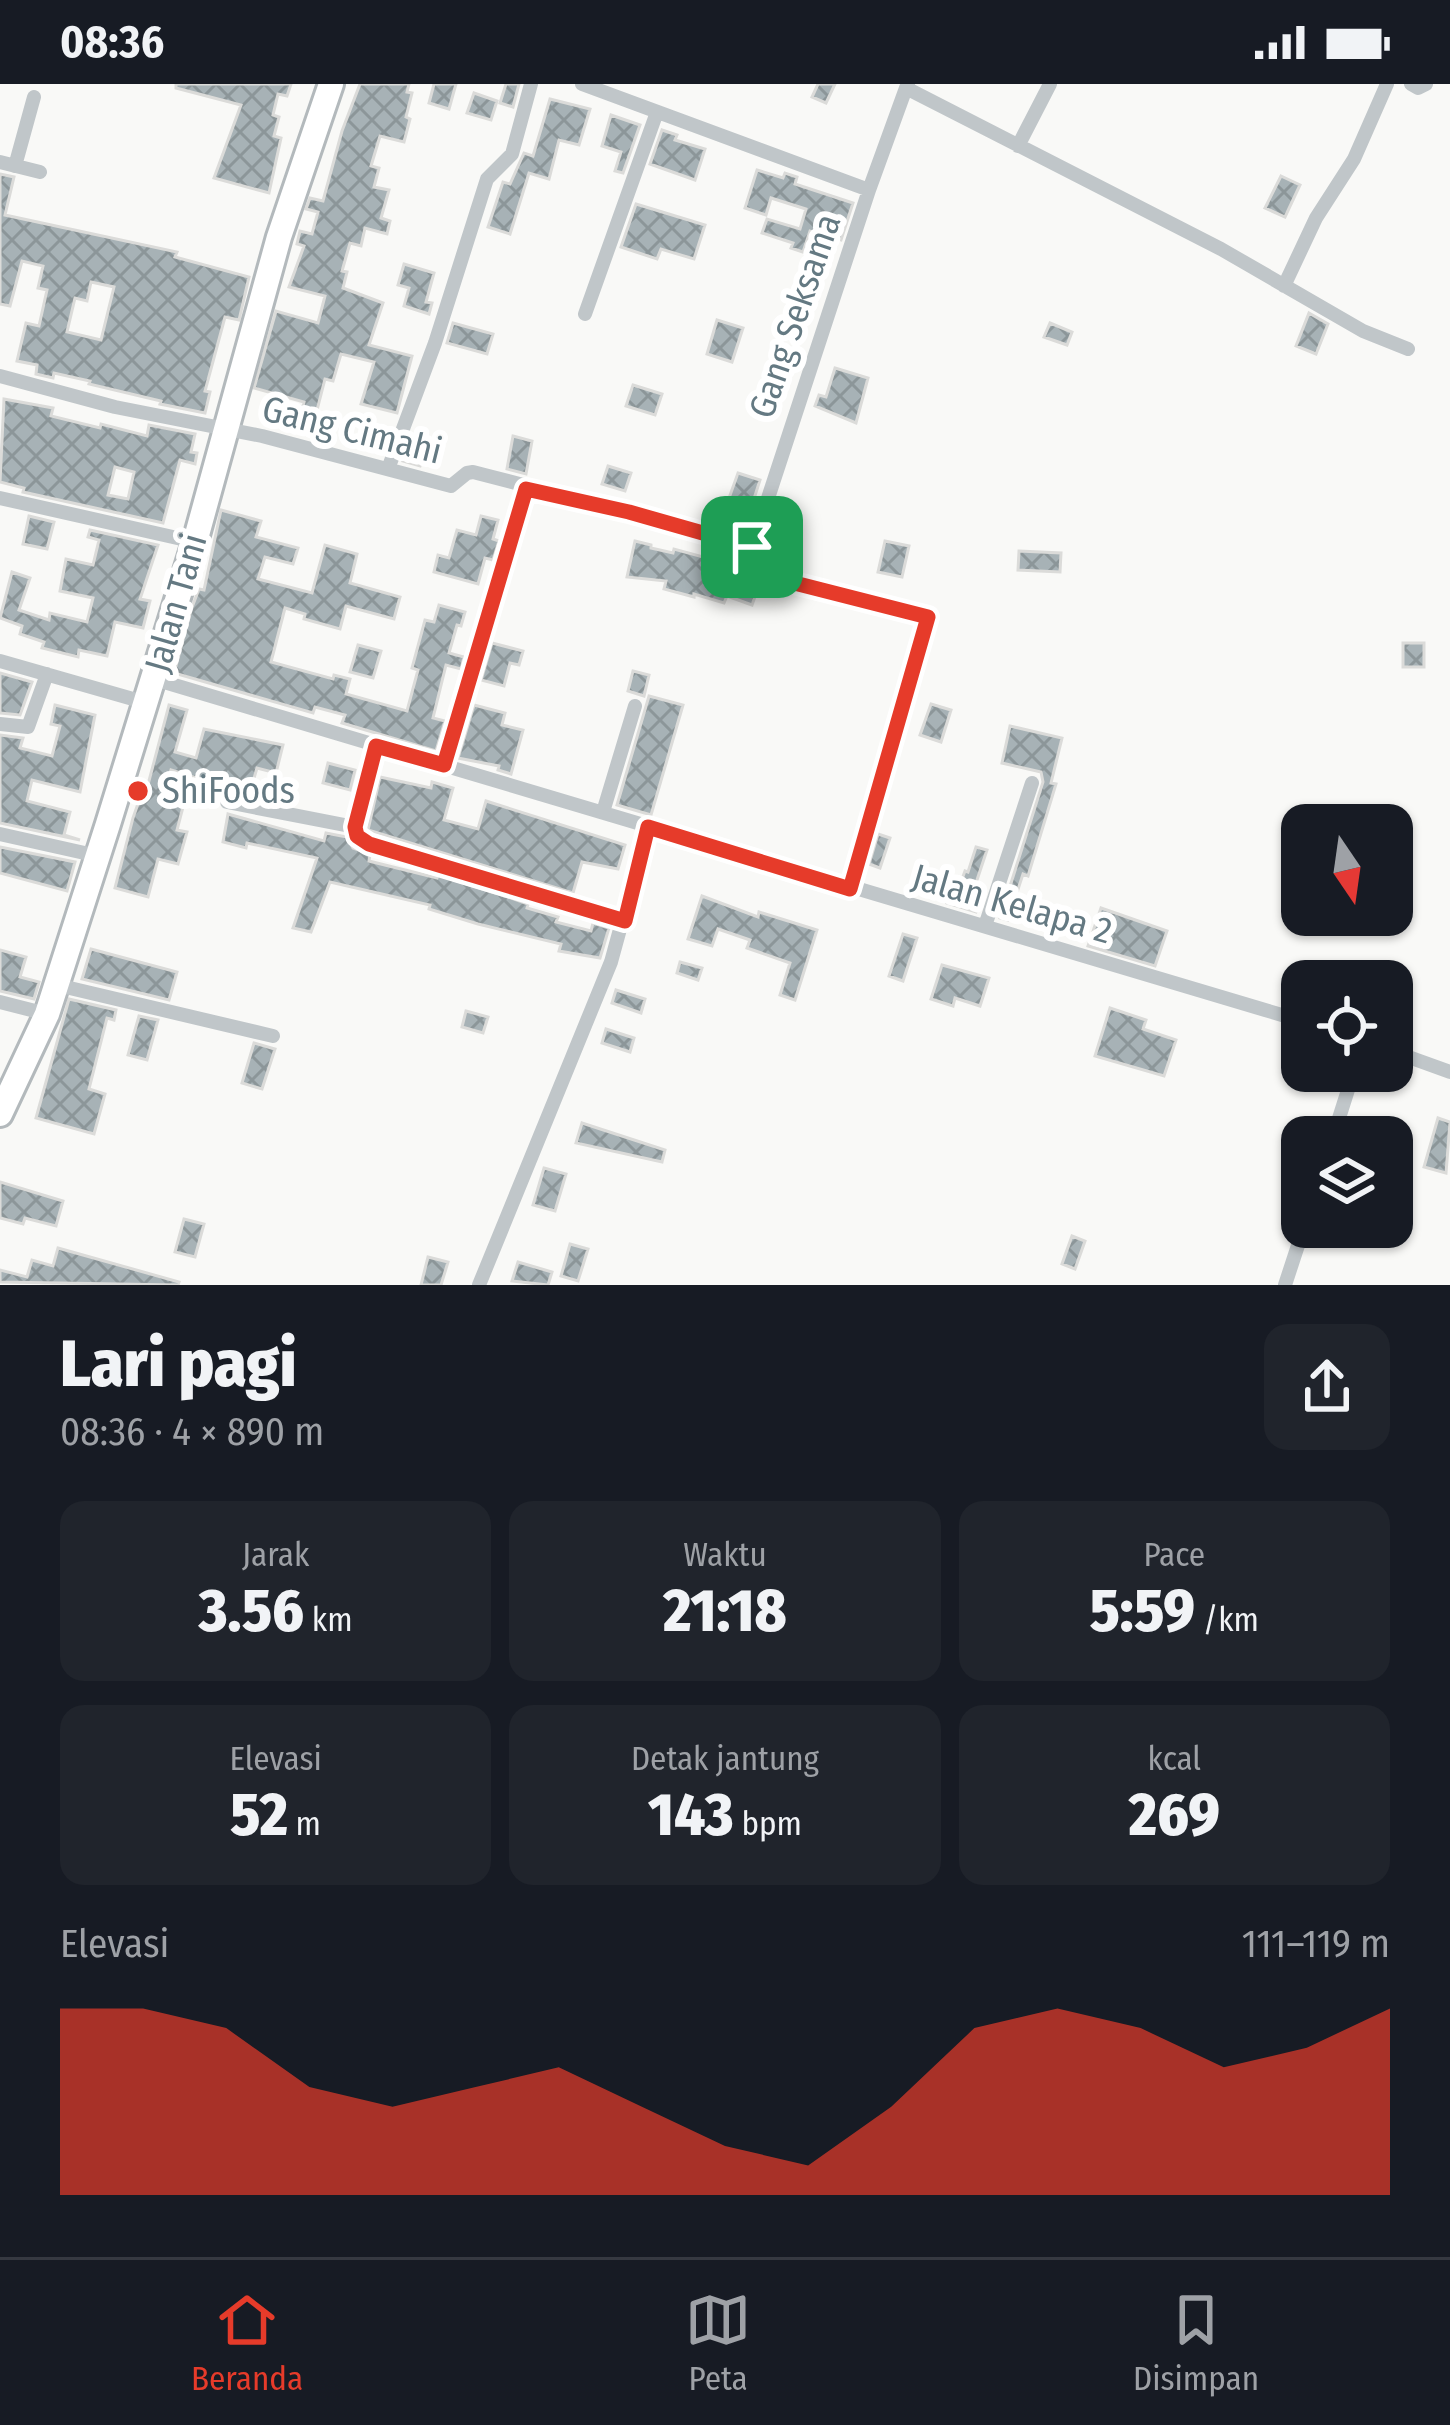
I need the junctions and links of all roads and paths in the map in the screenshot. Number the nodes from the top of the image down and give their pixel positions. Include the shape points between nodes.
1 (332, 84) edge
2 (531, 84) edge
3 (582, 84) edge
4 (1050, 84) edge
5 (1388, 84) edge
6 (1411, 84) edge
7 (1426, 84) edge
8 (907, 86) edge
9 (34, 97) dead end
10 (657, 112) junction
11 (1018, 146) junction
12 (8, 164) edge
13 (40, 172) dead end
14 (869, 190) junction
15 (1284, 286) junction
16 (585, 314) dead end
17 (1408, 349) dead end
18 (0, 376) edge
19 (225, 428) junction
20 (388, 469) junction
21 (526, 489) junction
22 (0, 498) edge
23 (195, 542) junction
24 (752, 547) junction
25 (0, 661) edge
26 (47, 674) junction
27 (150, 691) junction
28 (635, 706) dead end
29 (0, 724) edge
30 (376, 746) junction
31 (444, 765) junction
32 (1032, 783) dead end
33 (227, 802) dead end
34 (602, 812) junction
35 (355, 827) junction
36 (648, 827) junction
37 (0, 834) edge
38 (98, 856) junction
39 (850, 889) junction
40 (625, 921) junction
41 (985, 926) junction
42 (57, 985) junction
43 (0, 1001) edge
44 (47, 1014) junction
45 (1281, 1015) edge
46 (273, 1036) dead end
47 (1413, 1059) edge
48 (1450, 1072) edge
49 (0, 1114) edge
50 (1297, 1248) edge
51 (478, 1285) edge
52 (1285, 1285) edge

1 - 19 highway, Jalan Tani
2 - 20 street via 512,154 487,179
3 - 10 street, Gang Seksama
4 - 11 street
5 - 15 street
6 - 7 street
8 - 11 street
8 - 14 street
9 - 12 street
10 - 14 street, Gang Seksama
10 - 16 street
11 - 15 street
12 - 13 street
14 - 24 street, Gang Seksama
15 - 17 street
18 - 19 street, Gang Cimahi
19 - 20 street, Gang Cimahi
19 - 23 highway, Jalan Tani
20 - 21 street, Gang Cimahi via 451,486 473,472
21 - 24 street, Gang Cimahi
21 - 31 street
22 - 23 street
23 - 27 highway, Jalan Tani
24 - 39 street, Gang Cimahi via 755,573 928,617
25 - 26 street, Jalan Kelapa 2
26 - 27 street, Jalan Kelapa 2
26 - 29 street via 28,728
27 - 30 street, Jalan Kelapa 2
27 - 38 highway, Jalan Tani
28 - 34 street
30 - 31 street, Jalan Kelapa 2
30 - 35 street
31 - 34 street, Jalan Kelapa 2
32 - 41 street
33 - 35 street
34 - 36 street, Jalan Kelapa 2
35 - 40 street via 365,842
36 - 39 street, Jalan Kelapa 2
36 - 40 street
37 - 38 street
38 - 42 highway, Jalan Tani
39 - 41 street, Jalan Kelapa 2
40 - 51 street
41 - 45 street, Jalan Kelapa 2
42 - 44 highway, Jalan Tani
42 - 46 street
43 - 44 street
44 - 49 highway, Jalan Tani
47 - 48 street
50 - 52 street

